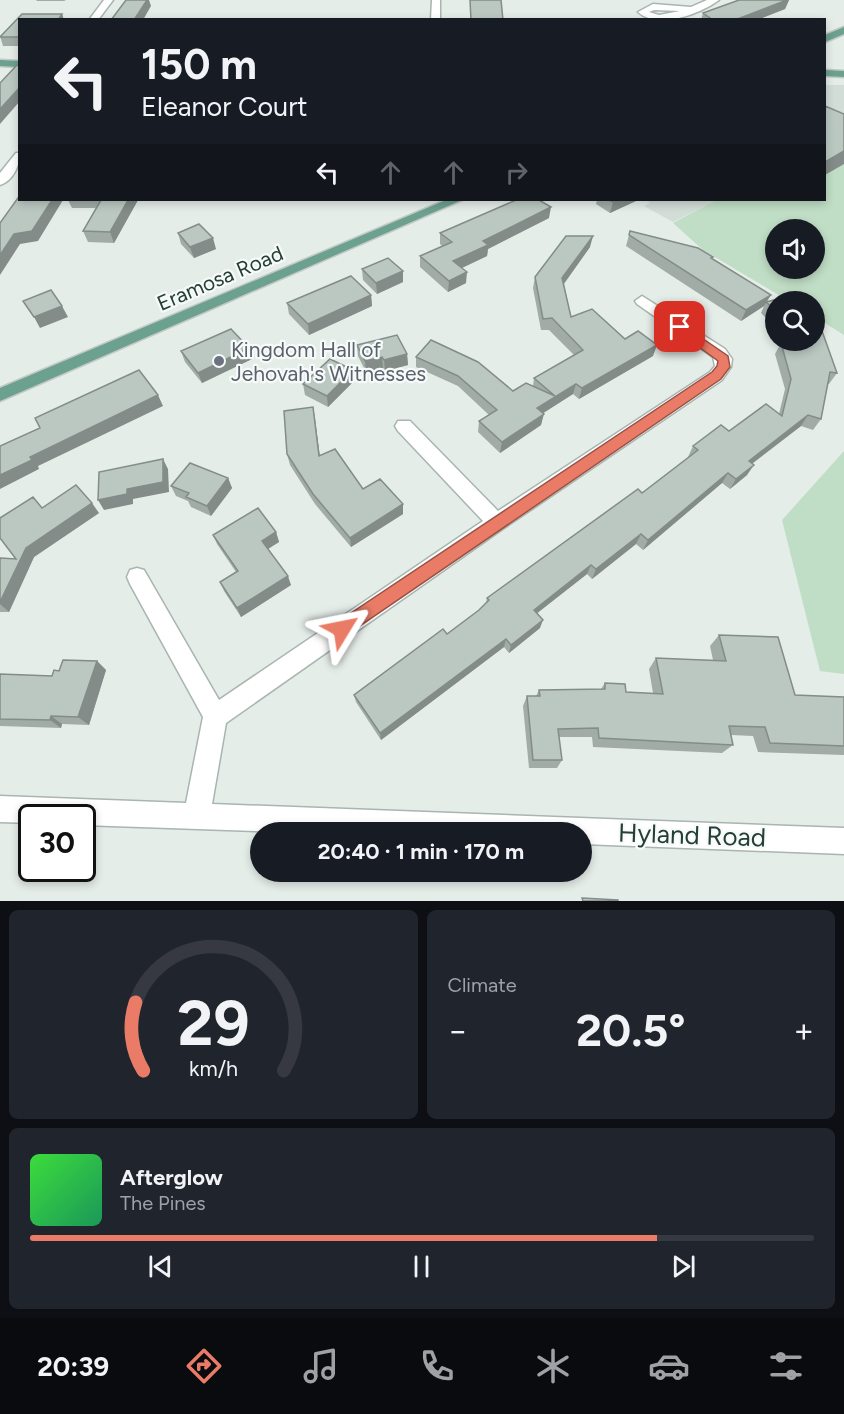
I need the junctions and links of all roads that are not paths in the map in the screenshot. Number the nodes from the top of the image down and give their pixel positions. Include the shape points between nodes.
1 (109, 0) edge
2 (436, 0) edge
3 (715, 0) edge
4 (690, 9) dead end
5 (95, 18) edge
6 (435, 18) edge
7 (844, 30) edge
8 (826, 39) edge
9 (0, 63) edge
10 (18, 64) edge
11 (827, 73) edge
12 (844, 74) edge
13 (17, 163) edge
14 (0, 181) edge
15 (454, 201) edge
16 (642, 301) dead end
17 (0, 395) edge
18 (404, 426) dead end
19 (497, 522) junction
20 (137, 577) dead end
21 (215, 716) junction
22 (0, 809) edge
23 (197, 815) junction
24 (844, 841) edge

1 - 5 street
2 - 6 street
3 - 4 street
7 - 8 main road
9 - 10 main road
11 - 12 main road
13 - 14 street
15 - 17 main road, Eramosa Road
16 - 19 street via 719,353 724,359 723,367 716,376
18 - 19 street
19 - 21 street
20 - 21 street
21 - 23 street
22 - 23 street, Hyland Road
23 - 24 street, Hyland Road

